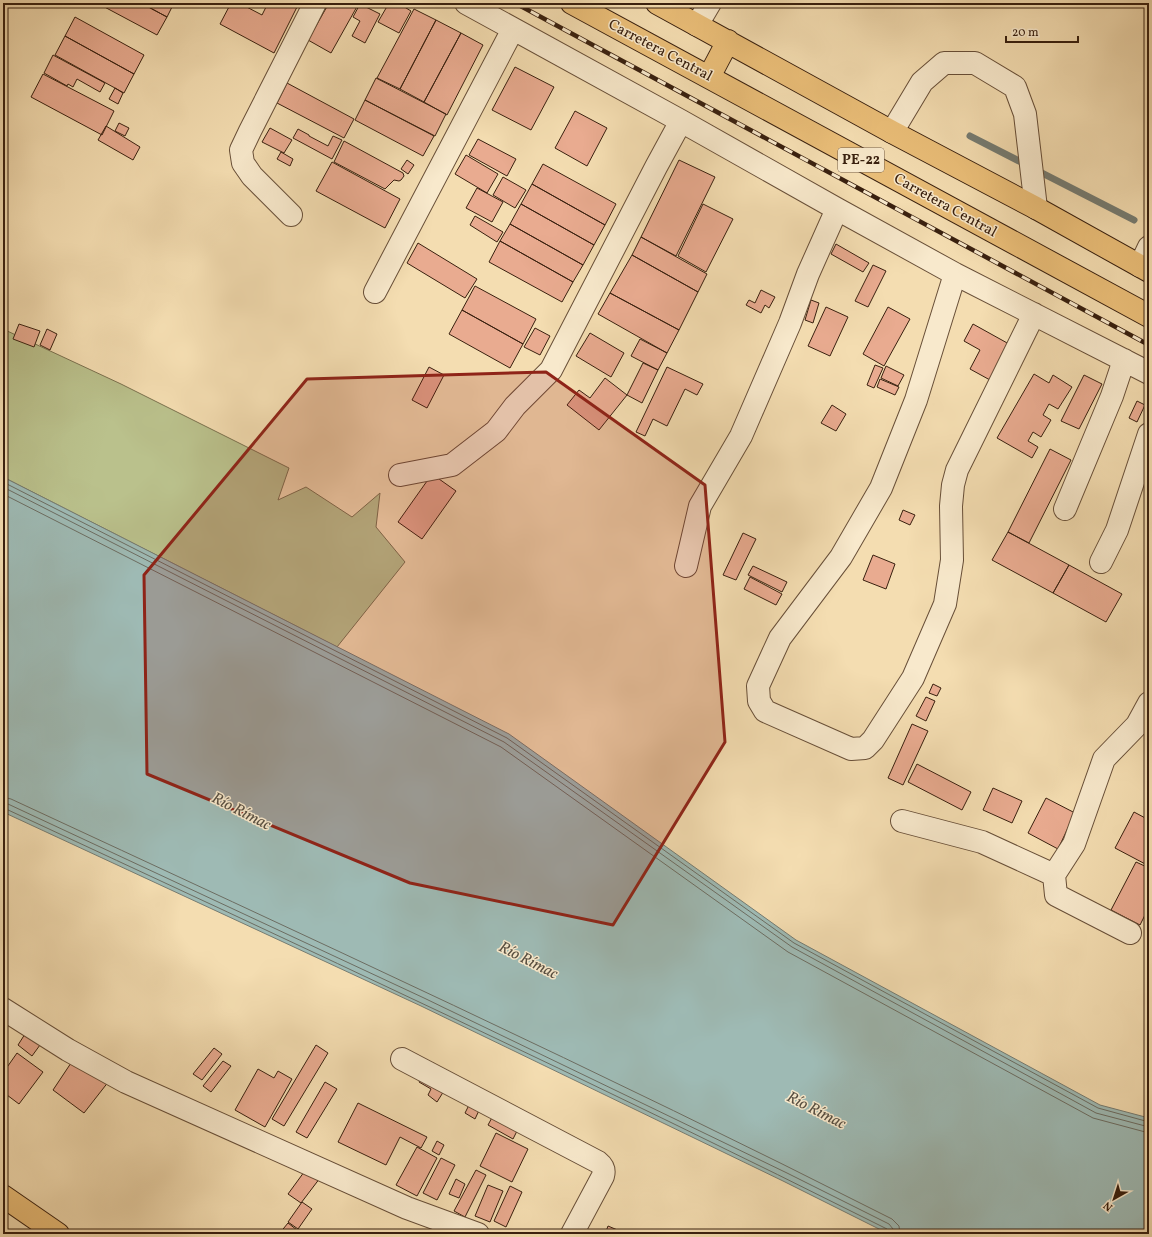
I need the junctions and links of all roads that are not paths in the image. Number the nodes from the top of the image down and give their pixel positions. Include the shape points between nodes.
1 (315, 3) edge
2 (466, 3) edge
3 (572, 3) edge
4 (656, 3) edge
5 (710, 3) edge
6 (697, 25) junction
7 (513, 29) junction
8 (728, 42) junction
9 (709, 77) junction
10 (681, 122) junction
11 (892, 132) junction
12 (1036, 208) junction
13 (837, 210) junction
14 (291, 215) dead end
15 (1149, 246) edge
16 (1144, 268) edge
17 (955, 274) junction
18 (375, 292) dead end
19 (1034, 314) junction
20 (1149, 316) edge
21 (1124, 360) junction
22 (1149, 372) edge
23 (1149, 434) edge
24 (400, 475) dead end
25 (1065, 509) dead end
26 (1101, 562) dead end
27 (686, 566) dead end
28 (1149, 703) edge
29 (902, 822) dead end
30 (1054, 876) junction
31 (1130, 933) dead end
32 (3, 1009) edge
33 (402, 1059) dead end
34 (3, 1196) edge
35 (58, 1234) edge
36 (478, 1234) edge
37 (572, 1234) edge

1 - 14 street via 241,150 243,163 252,176
2 - 7 street
3 - 9 highway, Carretera Central / PE-22
4 - 6 highway, PE-22
5 - 6 street
6 - 8 highway, PE-22
7 - 10 street
7 - 18 street
8 - 9 highway
8 - 11 highway, PE-22
9 - 20 highway, Carretera Central / PE-22
10 - 13 street
10 - 24 street via 551,370 515,406 496,431 452,465
11 - 12 highway, PE-22
11 - 12 street via 922,82 944,63 975,63 1015,87 1025,114
12 - 16 highway, PE-22
13 - 17 street
13 - 27 street via 741,436 700,506
15 - 16 street
17 - 19 street
17 - 19 street via 916,400 881,488 841,557 780,638 758,686 759,701 765,710 851,749 865,748 873,740 913,678 945,604 952,560 951,506 957,470
19 - 21 street
21 - 22 street
21 - 25 street via 1112,396
23 - 26 street via 1118,530
28 - 30 street via 1137,725 1104,759 1074,844
29 - 30 street via 982,842
30 - 31 street via 1056,895
32 - 36 street via 68,1050 126,1082 400,1205
33 - 37 street via 602,1166 603,1176
34 - 35 highway

